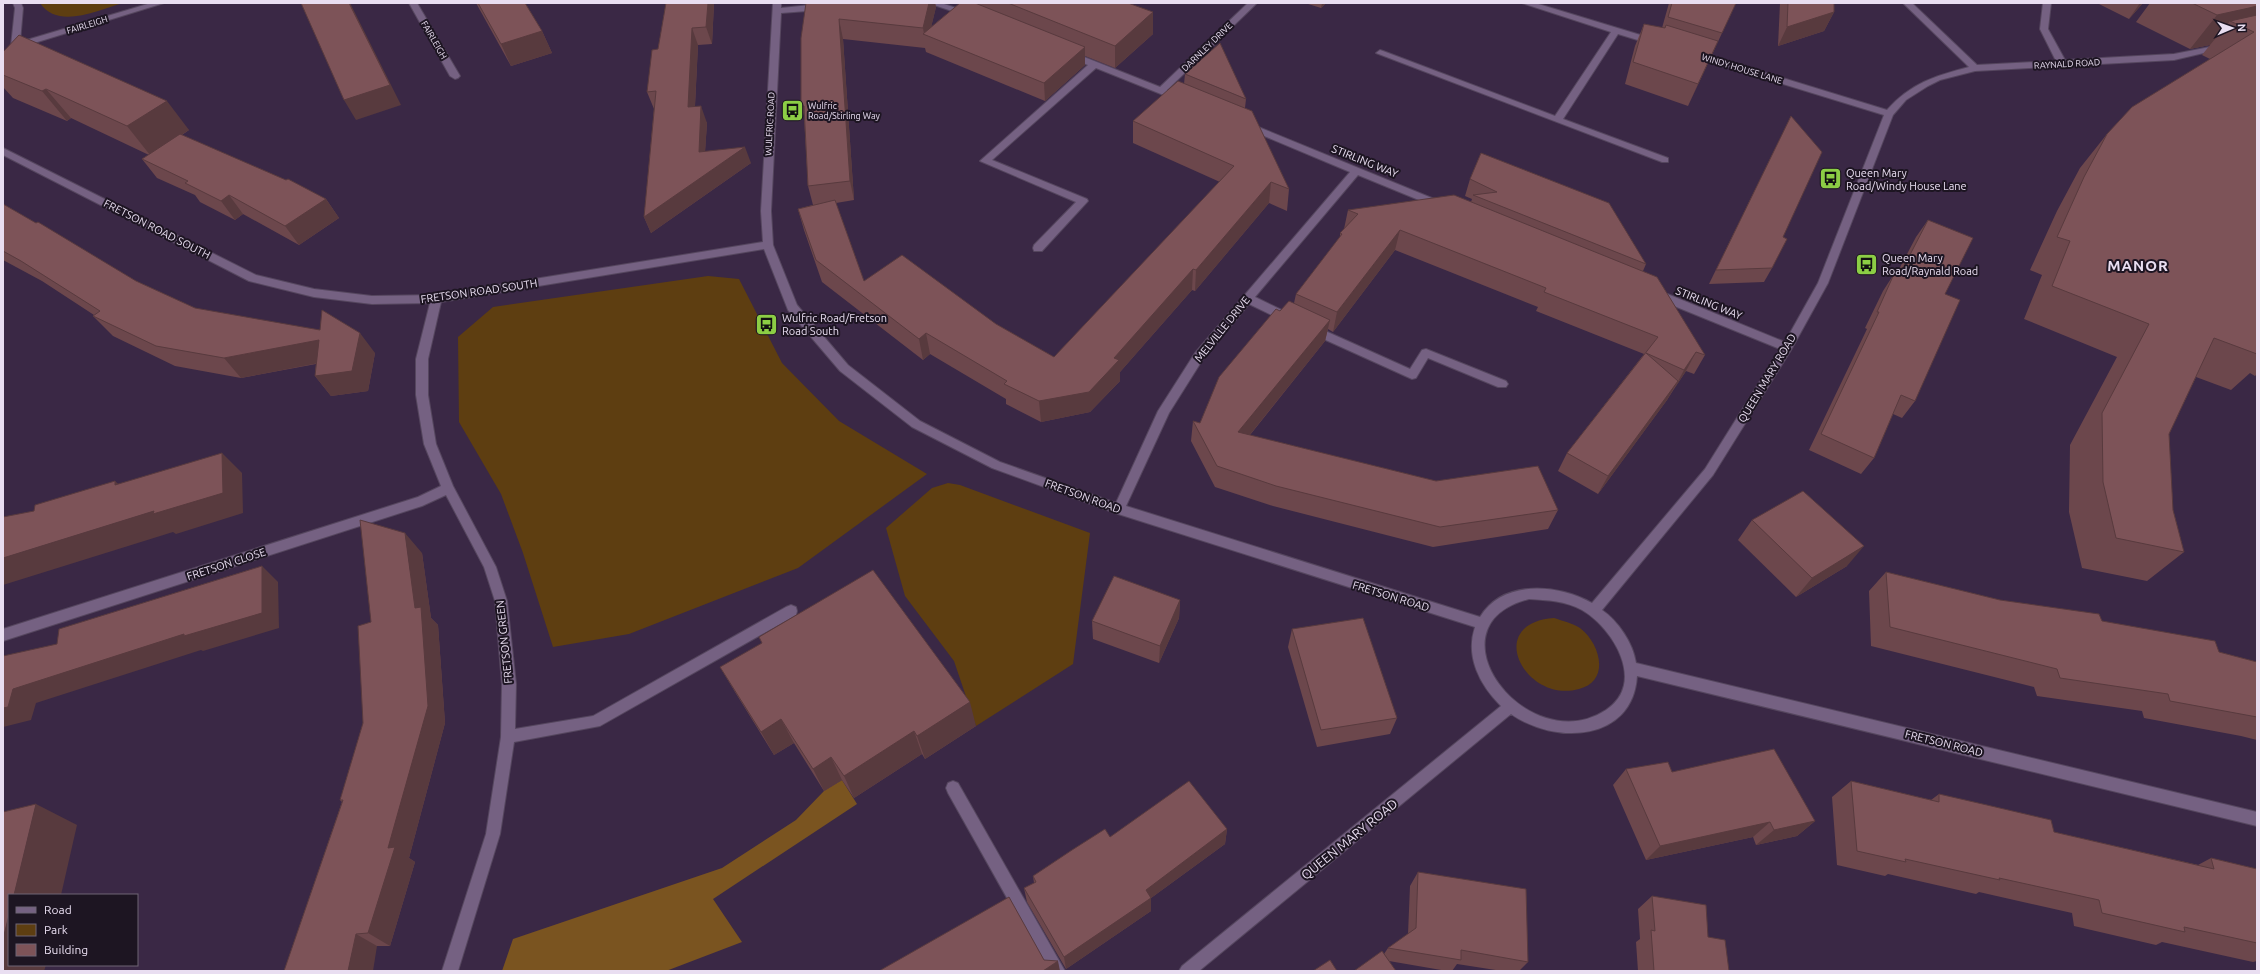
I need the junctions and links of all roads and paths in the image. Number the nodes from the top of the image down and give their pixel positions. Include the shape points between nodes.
1 (17, 3) edge
2 (160, 3) edge
3 (413, 3) edge
4 (932, 3) edge
5 (963, 3) edge
6 (1253, 3) edge
7 (1526, 3) edge
8 (1907, 3) edge
9 (2047, 3) edge
10 (833, 6) edge
11 (777, 7) edge
12 (955, 9) junction
13 (975, 16) edge
14 (1616, 30) junction
15 (1662, 44) edge
16 (2230, 44) edge
17 (15, 46) junction
18 (1060, 51) edge
19 (1685, 51) edge
20 (1380, 54) dead end
21 (3, 64) edge
22 (2062, 64) junction
23 (1094, 65) junction
24 (1975, 68) junction
25 (455, 76) dead end
26 (1161, 91) junction
27 (1190, 103) edge
28 (1889, 114) junction
29 (1557, 120) junction
30 (1241, 123) edge
31 (3, 151) edge
32 (1665, 160) dead end
33 (1357, 170) junction
34 (1452, 210) edge
35 (768, 245) junction
36 (1038, 248) dead end
37 (1647, 291) edge
38 (1247, 298) junction
39 (436, 299) junction
40 (1787, 347) junction
41 (1502, 384) dead end
42 (448, 488) junction
43 (1119, 510) junction
44 (1593, 610) junction
45 (791, 611) dead end
46 (1482, 624) junction
47 (3, 634) edge
48 (1631, 668) junction
49 (1510, 707) junction
50 (508, 737) junction
51 (953, 788) dead end
52 (2257, 819) edge
53 (450, 971) edge
54 (1057, 971) edge
55 (1187, 971) edge

1 - 17 street via 19,8
2 - 17 street, FAIRLEIGH
3 - 25 street, FAIRLEIGH
4 - 12 street
5 - 12 street
6 - 26 street, DARNLEY DRIVE
7 - 14 street
8 - 24 street
9 - 22 street via 2044,29
10 - 11 street
11 - 35 street, WULFRIC ROAD via 766,211
12 - 13 street
14 - 15 street
14 - 29 street
16 - 22 street, RAYNALD ROAD via 2174,57
17 - 21 street
18 - 23 street
19 - 28 street, WINDY HOUSE LANE
20 - 29 street
22 - 24 street, RAYNALD ROAD
23 - 26 street
23 - 36 street via 985,161 1083,201
24 - 28 street, RAYNALD ROAD via 1937,78 1925,84 1903,98
26 - 27 street
28 - 40 street, QUEEN MARY ROAD via 1823,283
29 - 32 street
30 - 33 street, STIRLING WAY
31 - 39 street, FRETSON ROAD SOUTH via 252,278 314,293 372,300
33 - 34 street, STIRLING WAY
33 - 38 street, MELVILLE DRIVE
35 - 39 street, FRETSON ROAD SOUTH
35 - 43 street, FRETSON ROAD via 792,306 844,368 916,424 996,465
37 - 40 street, STIRLING WAY
38 - 41 street via 1412,375 1426,353
38 - 43 street, MELVILLE DRIVE via 1198,356 1164,411
39 - 42 street, FRETSON GREEN via 422,359 422,395 430,444
40 - 44 street, QUEEN MARY ROAD via 1709,472
42 - 47 street, FRETSON CLOSE via 422,501
42 - 50 street, FRETSON GREEN via 462,510 490,567 501,601 509,684
43 - 46 street, FRETSON ROAD
44 - 46 street via 1551,594 1529,594 1509,599 1494,609
44 - 48 street via 1612,626 1625,646
45 - 50 street via 595,722
46 - 49 street via 1478,646 1484,675 1495,692
48 - 49 street via 1629,690 1618,709 1599,722 1574,728 1547,725 1527,718
48 - 52 street, FRETSON ROAD
49 - 55 street, QUEEN MARY ROAD
50 - 53 street, FRETSON GREEN via 493,834
51 - 54 street

